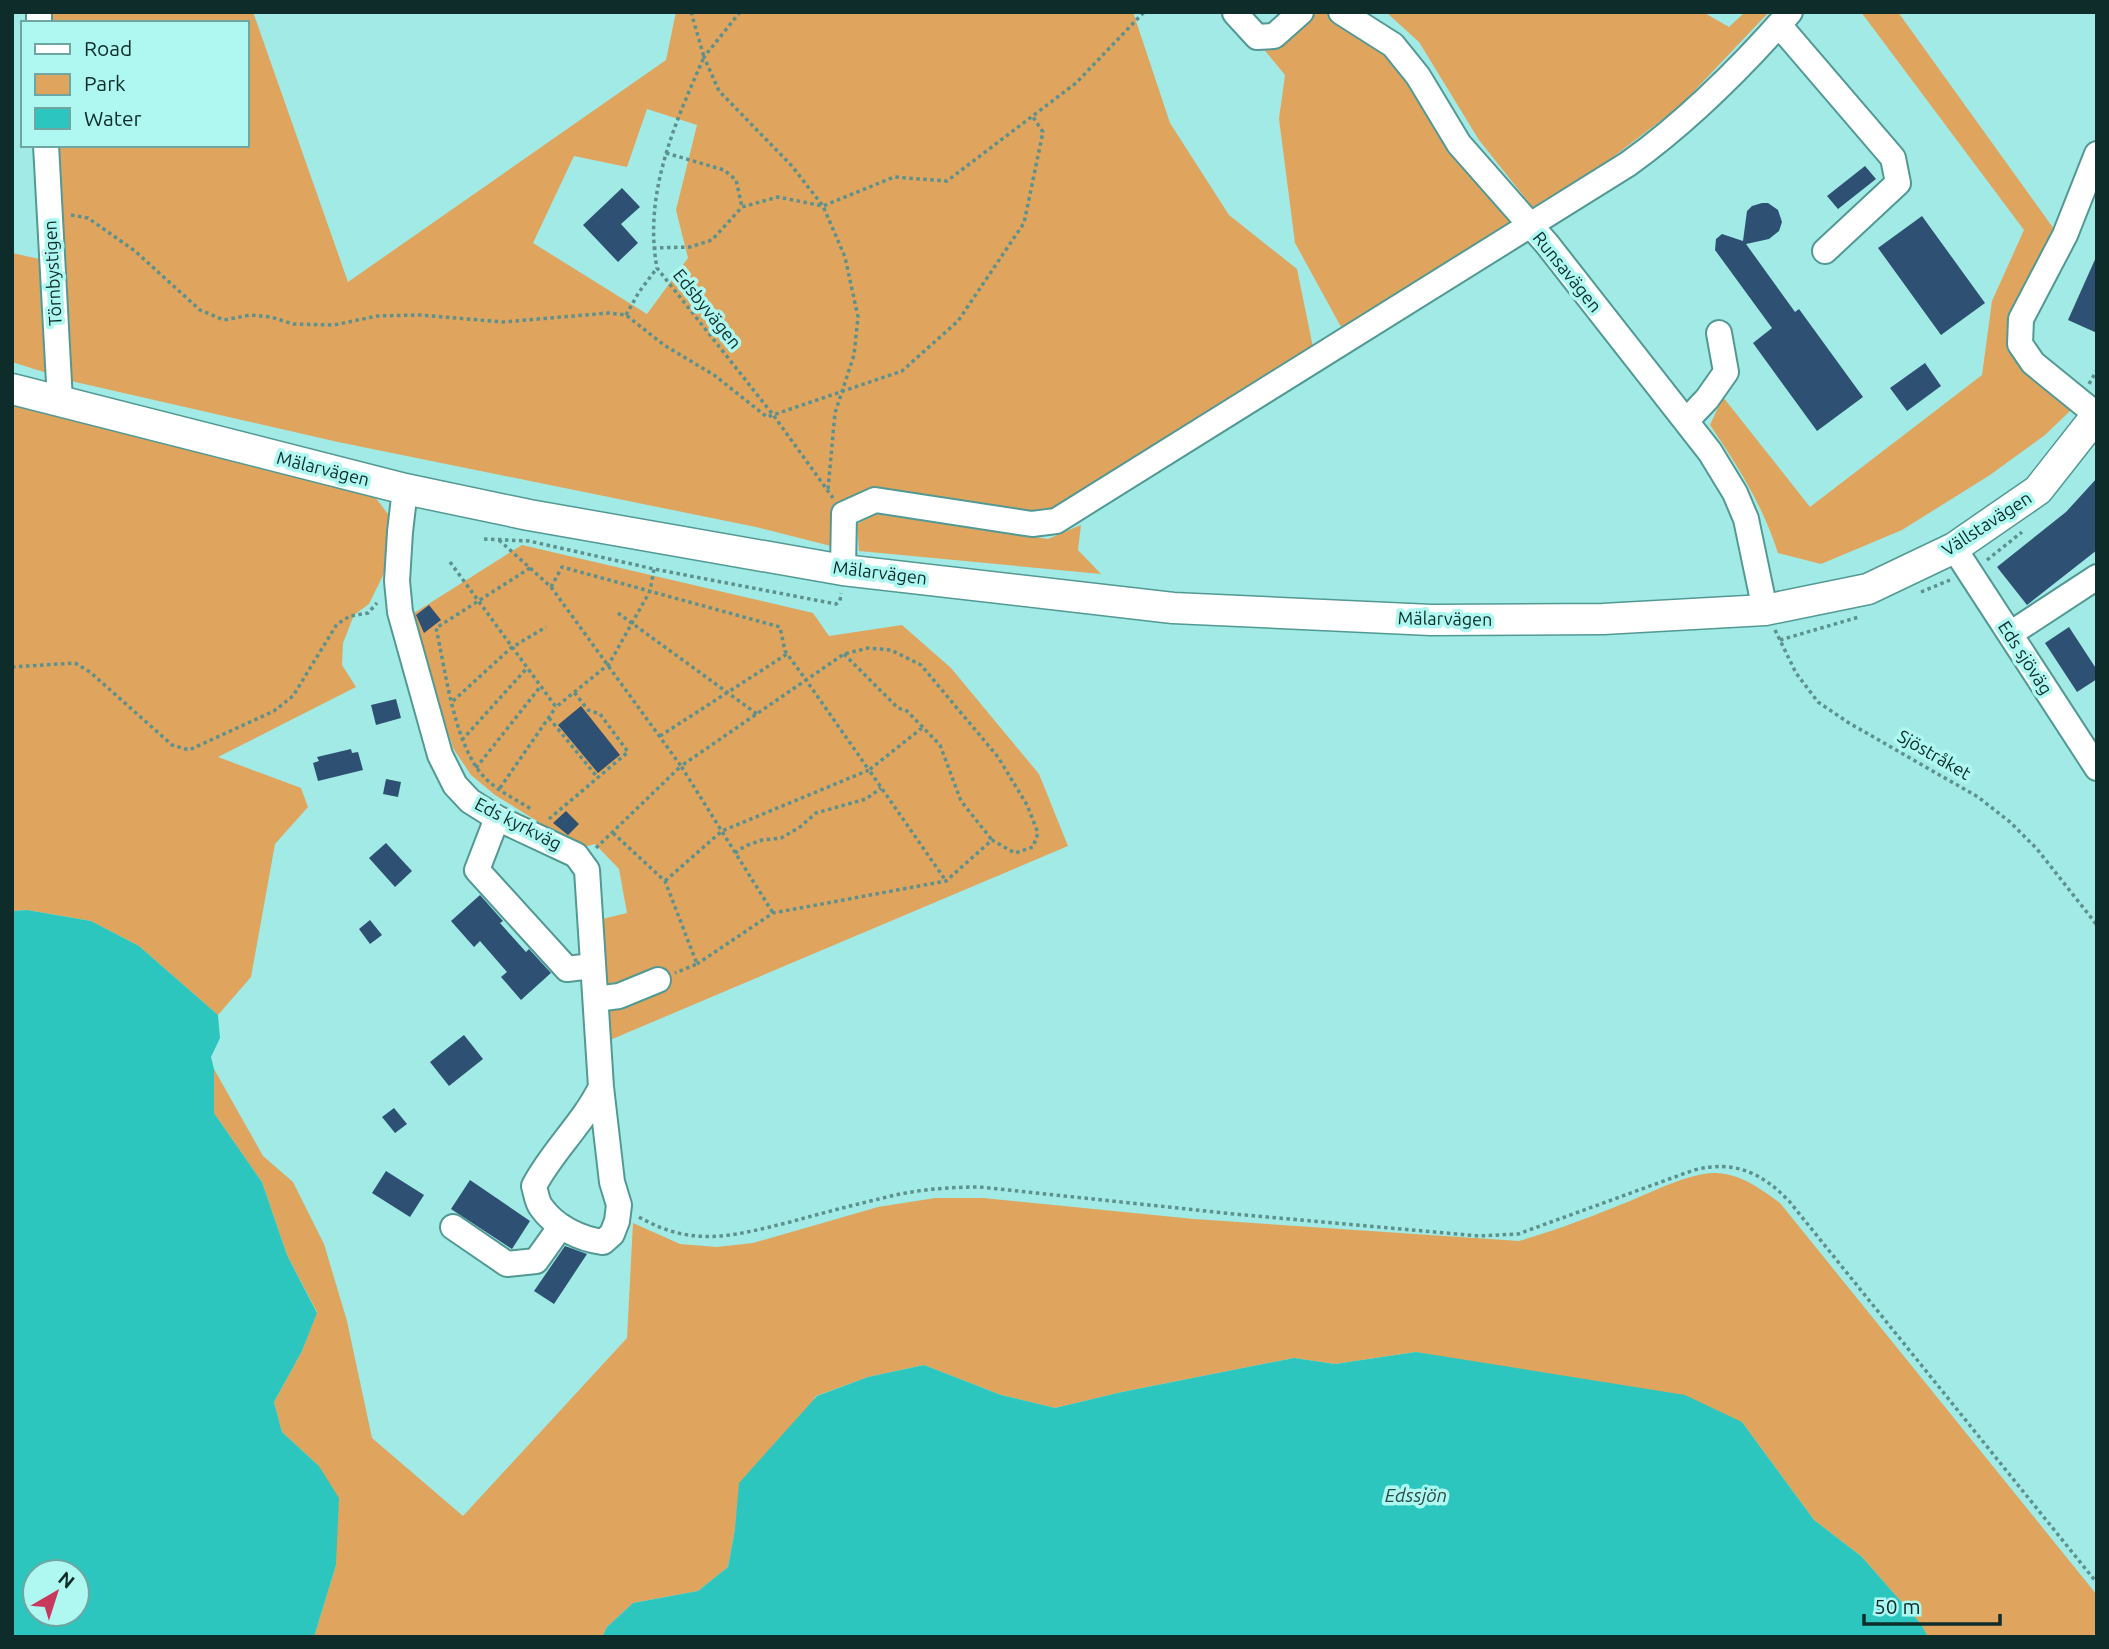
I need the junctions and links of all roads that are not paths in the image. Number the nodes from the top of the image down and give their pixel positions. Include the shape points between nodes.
1 (1301, 12) edge
2 (1341, 12) edge
3 (1235, 13) edge
4 (1784, 19) edge
5 (46, 147) edge
6 (2097, 154) edge
7 (2093, 180) edge
8 (1529, 226) junction
9 (1825, 251) dead end
10 (1719, 333) dead end
11 (12, 389) edge
12 (60, 401) junction
13 (2097, 415) edge
14 (1687, 420) junction
15 (405, 489) junction
16 (1954, 548) junction
17 (843, 570) junction
18 (2097, 577) edge
19 (1765, 610) junction
20 (2010, 634) junction
21 (2097, 768) edge
22 (498, 818) junction
23 (592, 966) junction
24 (658, 980) road end
25 (596, 999) junction
26 (601, 1087) junction
27 (561, 1226) junction
28 (453, 1227) dead end

1 - 3 street via 1274,36 1257,37
2 - 8 street via 1393,45 1460,144
4 - 8 street, Runsavägen via 1670,134
4 - 9 street via 1893,158 1898,183
5 - 12 street, Törnbystigen
6 - 7 street
7 - 13 street via 2021,319 2020,344 2033,363
8 - 14 street, Runsavägen
8 - 17 street via 1056,521 1032,524 875,500 844,514
10 - 14 street via 1726,372
11 - 12 main road, Mälarvägen
12 - 15 main road, Mälarvägen
13 - 16 main road, Vällstavägen via 2038,490
14 - 19 street, Runsavägen via 1735,493 1751,538
15 - 17 main road, Mälarvägen
15 - 22 street, Eds kyrkväg via 397,581 400,612 440,755 455,785 470,801
16 - 19 main road, Vällstavägen via 1868,589
16 - 20 street, Eds sjöväg
17 - 19 main road, Mälarvägen via 1173,608 1417,619 1603,619
18 - 20 street
20 - 21 street, Eds sjöväg
22 - 23 street, Eds kyrkväg via 556,843 581,860 587,870
22 - 23 street via 477,870 567,969
23 - 25 street, Eds kyrkväg
24 - 25 street via 619,996
25 - 26 street, Eds kyrkväg
26 - 27 street via 589,1111 534,1186 540,1206
26 - 27 street, Eds kyrkväg via 619,1205 617,1221 603,1242 585,1240
27 - 28 street via 537,1261 507,1264

